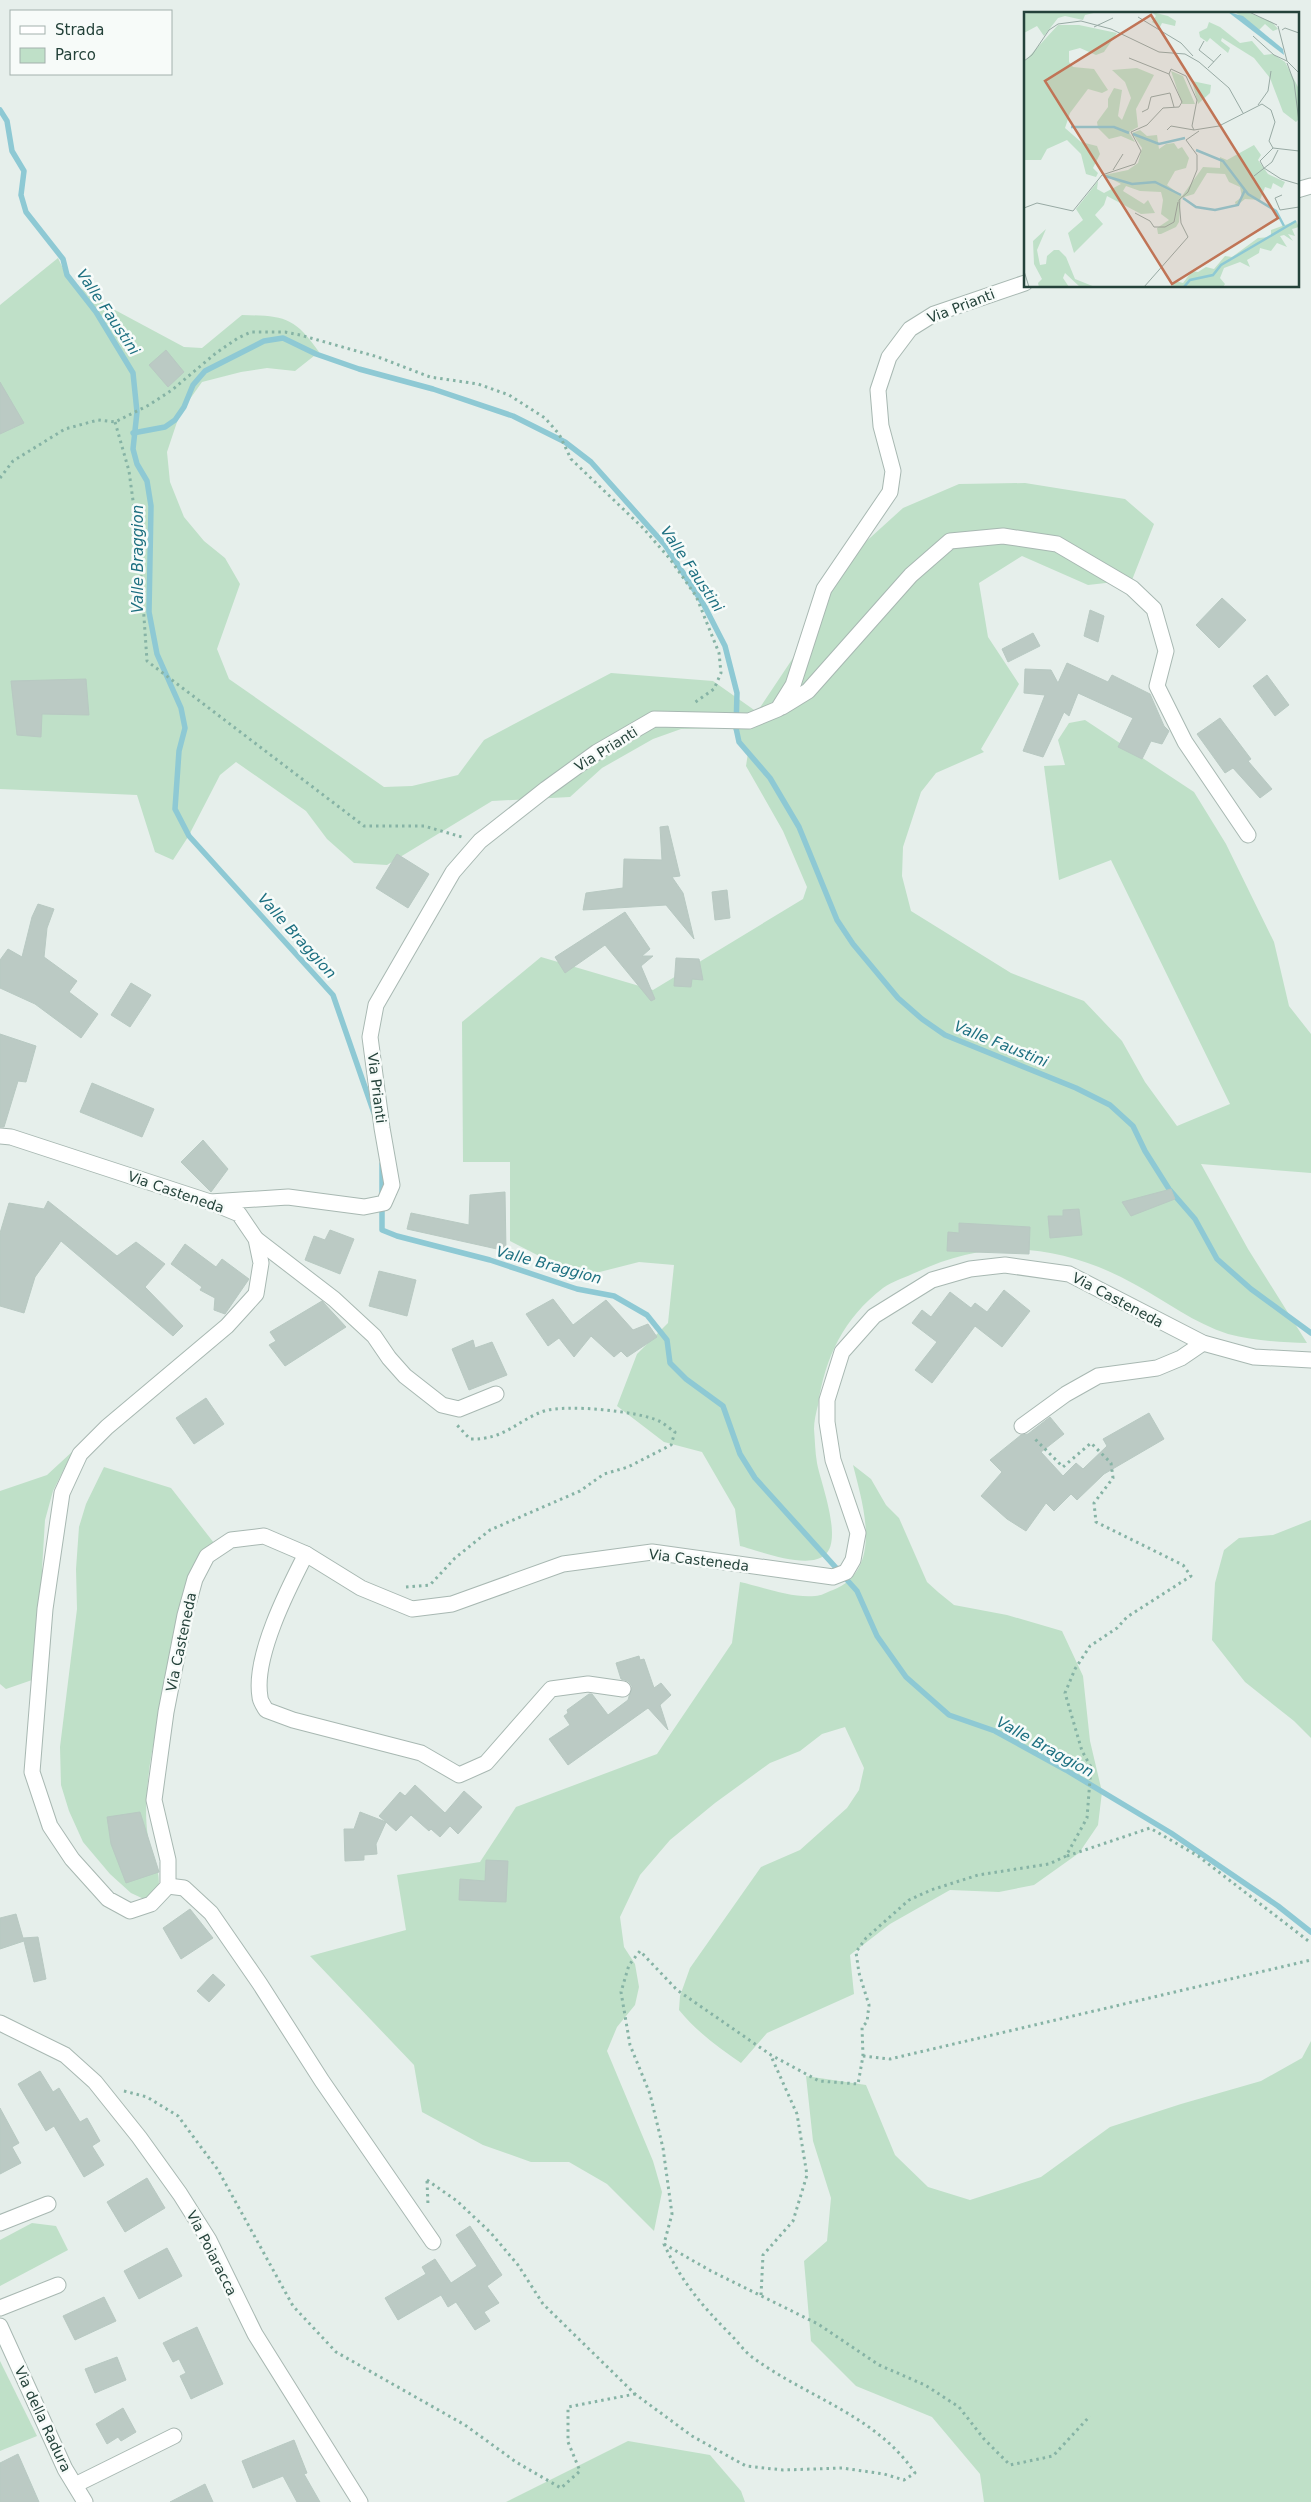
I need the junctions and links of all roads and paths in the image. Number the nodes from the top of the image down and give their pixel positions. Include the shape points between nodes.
1 (1311, 186) edge
2 (1298, 190) edge
3 (1024, 283) edge
4 (115, 422) junction
5 (0, 478) edge
6 (692, 705) dead end
7 (778, 709) junction
8 (1248, 835) dead end
9 (480, 841) junction
10 (0, 1136) edge
11 (210, 1202) junction
12 (256, 1239) junction
13 (1203, 1343) junction
14 (1311, 1360) edge
15 (496, 1394) dead end
16 (450, 1408) junction
17 (1022, 1426) joint
18 (306, 1554) junction
19 (401, 1586) dead end
20 (623, 1689) dead end
21 (1066, 1856) junction
22 (168, 1886) junction
23 (1311, 1943) edge
24 (1311, 1960) edge
25 (0, 2022) edge
26 (771, 2055) junction
27 (863, 2056) junction
28 (95, 2082) junction
29 (427, 2180) dead end
30 (48, 2204) dead end
31 (0, 2223) edge
32 (433, 2242) dead end
33 (664, 2244) junction
34 (58, 2285) dead end
35 (762, 2295) junction
36 (0, 2308) edge
37 (0, 2326) edge
38 (635, 2394) junction
39 (1090, 2416) dead end
40 (174, 2436) dead end
41 (75, 2485) junction
42 (85, 2502) edge
43 (360, 2502) edge

1 - 2 street
3 - 7 street, Via Prianti via 934,314 910,329 889,357 878,390 881,426 893,471 890,492 824,589 793,685
4 - 5 path via 98,420 65,429 13,461
4 - 6 path via 150,405 216,353 252,332 300,334 378,356 430,377 478,384 509,395 545,418 559,434 571,459 643,528 696,596 719,653 721,673 714,689
4 - 9 path via 129,471 139,545 147,661 364,826 424,826
7 - 8 street via 808,691 911,575 950,541 1003,536 1057,544 1132,588 1154,609 1166,651 1157,686 1185,742
7 - 9 street, Via Prianti via 749,721 654,719 597,752
9 - 11 street, Via Prianti via 453,872 376,1005 370,1038 392,1185 384,1203 364,1207 288,1197
10 - 11 street, Via Casteneda
11 - 12 street, Via Casteneda via 239,1214
12 - 16 street via 334,1299 374,1336 405,1376
12 - 22 street, Via Casteneda via 261,1263 256,1294 227,1326 107,1427 80,1454 62,1493 45,1609 32,1772 50,1826 72,1859 108,1899 130,1912 151,1904
13 - 14 street via 1254,1357
13 - 17 street via 1181,1358 1157,1368 1098,1376 1066,1394
13 - 18 street, Via Casteneda via 1069,1274 1006,1265 970,1269 932,1280 874,1316 842,1352 827,1400 833,1460 858,1533 846,1572 833,1577 652,1552 563,1564 452,1604 412,1609 361,1588
15 - 16 street via 459,1409
16 - 19 path via 459,1429 470,1439 502,1434 545,1411 571,1408 626,1412 659,1421 674,1432 671,1445 490,1530 455,1558 430,1584 416,1588
17 - 21 path via 1063,1467 1091,1442 1110,1463 1113,1478 1094,1503 1096,1522 1182,1565 1191,1576 1127,1617 1090,1646 1065,1692 1082,1751 1091,1767 1087,1818
18 - 20 street via 289,1587 259,1676 260,1698 266,1710 421,1753 459,1775 486,1762 551,1689 588,1684
18 - 22 street, Via Casteneda via 264,1536 230,1540 207,1556 195,1579 166,1712 154,1800 168,1860
21 - 23 path via 1150,1828 1198,1856
21 - 27 path via 1049,1864 978,1875 932,1890 909,1900 866,1938 856,1952 869,2005 867,2022 862,2028
22 - 32 street via 184,1888 211,1913
24 - 27 path via 890,2059
25 - 28 street, Via Poiaracca via 65,2055
26 - 27 path via 819,2081 858,2084
26 - 33 path via 677,1990 640,1951 628,1965 622,2001 630,2045 650,2094 663,2148 672,2214
26 - 35 path via 797,2114 807,2175 793,2221 763,2254
28 - 38 path via 147,2097 178,2116 218,2170 293,2306 336,2352 481,2435 516,2462 561,2488 580,2471 568,2442 568,2407
28 - 43 street, Via Poiaracca via 180,2194 209,2240 255,2334
29 - 38 path via 457,2201 490,2232 518,2265 543,2304
30 - 31 street
33 - 35 path
33 - 38 path via 677,2273 751,2356 864,2422 905,2459 915,2473 904,2480 842,2468 784,2470 746,2466 692,2436
34 - 36 street
35 - 39 path via 818,2324 879,2365 925,2385 959,2407 1010,2465 1053,2456
37 - 41 street, Via della Radura
40 - 41 street, Via della Radura
41 - 42 street, Via della Radura

